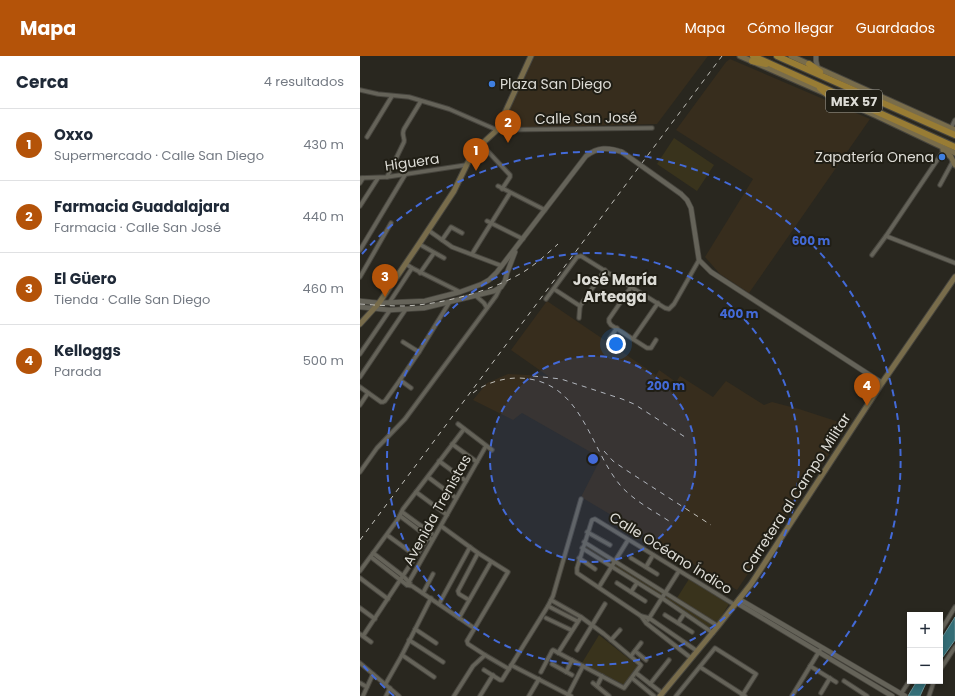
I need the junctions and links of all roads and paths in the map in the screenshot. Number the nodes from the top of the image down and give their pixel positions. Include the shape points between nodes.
1 (531, 56) edge
2 (740, 56) edge
3 (776, 56) edge
4 (791, 56) edge
5 (816, 56) edge
6 (753, 59) edge
7 (809, 64) junction
8 (818, 68) junction
9 (831, 80) junction
10 (812, 82) junction
11 (360, 90) edge
12 (828, 95) junction
13 (392, 96) junction
14 (421, 101) junction
15 (912, 111) junction
16 (877, 116) junction
17 (894, 120) junction
18 (955, 120) edge
19 (933, 126) junction
20 (652, 128) dead end
21 (953, 129) edge
22 (497, 130) junction
23 (955, 135) edge
24 (368, 138) dead end
25 (481, 144) junction
26 (938, 145) junction
27 (955, 147) edge
28 (944, 150) junction
29 (955, 153) edge
30 (954, 163) edge
31 (466, 165) junction
32 (405, 175) junction
33 (387, 177) junction
34 (362, 178) edge
35 (378, 178) junction
36 (360, 184) edge
37 (940, 185) dead end
38 (510, 193) junction
39 (360, 206) edge
40 (545, 210) junction
41 (487, 221) dead end
42 (492, 222) junction
43 (391, 223) dead end
44 (428, 230) junction
45 (462, 233) dead end
46 (886, 236) junction
47 (523, 239) junction
48 (442, 240) junction
49 (419, 244) junction
50 (516, 248) junction
51 (360, 250) edge
52 (434, 253) junction
53 (472, 254) junction
54 (872, 255) dead end
55 (444, 258) dead end
56 (699, 260) junction
57 (955, 263) edge
58 (406, 264) junction
59 (502, 266) junction
60 (412, 268) junction
61 (605, 270) junction
62 (420, 273) junction
63 (360, 277) edge
64 (955, 277) edge
65 (631, 286) junction
66 (501, 287) junction
67 (554, 289) junction
68 (460, 292) junction
69 (476, 296) junction
70 (546, 299) dead end
71 (360, 301) edge
72 (389, 302) junction
73 (379, 303) junction
74 (449, 303) junction
75 (658, 303) junction
76 (360, 306) edge
77 (580, 306) junction
78 (374, 308) junction
79 (487, 308) junction
80 (406, 309) junction
81 (390, 310) junction
82 (578, 318) dead end
83 (360, 324) edge
84 (617, 328) junction
85 (610, 338) dead end
86 (633, 339) junction
87 (656, 340) dead end
88 (403, 342) dead end
89 (419, 352) junction
90 (360, 354) edge
91 (360, 377) edge
92 (400, 380) junction
93 (882, 383) junction
94 (360, 387) edge
95 (411, 388) dead end
96 (368, 393) junction
97 (360, 405) edge
98 (458, 424) dead end
99 (464, 429) junction
100 (452, 444) junction
101 (486, 446) junction
102 (492, 450) dead end
103 (440, 461) junction
104 (477, 462) junction
105 (360, 472) edge
106 (428, 477) junction
107 (466, 481) junction
108 (416, 492) junction
109 (456, 498) junction
110 (581, 499) dead end
111 (401, 514) junction
112 (447, 515) junction
113 (441, 526) junction
114 (587, 532) junction
115 (431, 533) junction
116 (387, 535) junction
117 (435, 536) junction
118 (428, 537) junction
119 (432, 540) junction
120 (628, 540) junction
121 (584, 542) junction
122 (610, 545) dead end
123 (470, 547) junction
124 (582, 548) junction
125 (373, 553) junction
126 (478, 553) junction
127 (653, 555) junction
128 (416, 556) junction
129 (370, 557) junction
130 (579, 558) junction
131 (631, 558) dead end
132 (615, 561) junction
133 (491, 562) junction
134 (612, 567) junction
135 (646, 567) junction
136 (595, 569) dead end
137 (360, 571) edge
138 (679, 571) junction
139 (433, 574) dead end
140 (657, 574) dead end
141 (360, 578) edge
142 (402, 578) junction
143 (637, 582) junction
144 (408, 583) junction
145 (617, 583) dead end
146 (599, 587) junction
147 (631, 592) junction
148 (665, 592) junction
149 (423, 593) junction
150 (430, 598) junction
151 (662, 598) junction
152 (388, 599) junction
153 (469, 600) junction
154 (551, 600) junction
155 (645, 601) dead end
156 (737, 602) junction
157 (439, 604) junction
158 (605, 604) dead end
159 (548, 606) junction
160 (955, 607) edge
161 (360, 608) edge
162 (665, 614) dead end
163 (684, 614) junction
164 (641, 616) junction
165 (581, 617) junction
166 (459, 618) junction
167 (546, 618) dead end
168 (649, 618) junction
169 (375, 619) junction
170 (577, 621) junction
171 (646, 623) junction
172 (678, 623) junction
173 (592, 626) junction
174 (718, 626) junction
175 (943, 627) edge
176 (474, 628) junction
177 (415, 629) junction
178 (572, 630) junction
179 (620, 630) dead end
180 (692, 632) dead end
181 (713, 633) junction
182 (362, 635) edge
183 (409, 640) junction
184 (611, 640) junction
185 (372, 642) dead end
186 (436, 643) dead end
187 (641, 643) dead end
188 (955, 647) edge
189 (577, 650) dead end
190 (820, 650) junction
191 (635, 651) junction
192 (697, 651) junction
193 (558, 653) junction
194 (402, 655) junction
195 (485, 655) junction
196 (631, 656) junction
197 (691, 658) junction
198 (572, 660) junction
199 (646, 660) dead end
200 (669, 660) dead end
201 (443, 662) dead end
202 (360, 663) edge
203 (552, 664) dead end
204 (943, 665) edge
205 (583, 666) junction
206 (700, 666) junction
207 (810, 666) junction
208 (510, 667) junction
209 (484, 670) dead end
210 (541, 672) dead end
211 (566, 672) junction
212 (636, 672) junction
213 (373, 674) junction
214 (572, 675) dead end
215 (493, 676) junction
216 (602, 676) junction
217 (434, 677) dead end
218 (632, 678) junction
219 (830, 678) junction
220 (539, 679) junction
221 (844, 681) dead end
222 (836, 682) dead end
223 (360, 683) edge
224 (650, 684) junction
225 (908, 684) edge
226 (933, 684) edge
227 (385, 685) junction
228 (367, 687) junction
229 (390, 688) junction
230 (861, 692) junction
231 (821, 693) dead end
232 (570, 695) edge
233 (661, 695) edge
234 (903, 695) edge
235 (363, 696) edge
236 (386, 696) edge
237 (399, 696) edge
238 (454, 696) edge
239 (480, 696) edge
240 (529, 696) edge
241 (609, 696) edge
242 (654, 696) edge
243 (676, 696) edge
244 (744, 696) edge
245 (792, 696) edge
246 (859, 696) edge
247 (868, 696) edge
248 (892, 696) edge
249 (929, 696) edge

1 - 22 main road
2 - 6 main road
3 - 9 highway, MEX 57
4 - 7 main road
5 - 8 street
6 - 10 highway, MEX 57
6 - 12 main road
7 - 8 main road
7 - 9 highway
8 - 15 main road
9 - 19 highway, MEX 57
10 - 12 highway
10 - 17 highway, MEX 57
11 - 13 street, Calle San José
12 - 16 main road
13 - 14 street, Calle San José
13 - 24 street
14 - 22 street, Calle San José via 449,109
14 - 33 street via 404,129 404,142
15 - 19 highway
15 - 21 main road
16 - 17 highway
16 - 26 main road
17 - 27 highway, MEX 57
18 - 21 street
19 - 23 highway, MEX 57
20 - 22 street, Calle San José
22 - 25 main road
25 - 31 main road
25 - 38 street via 510,175 500,188
26 - 28 main road
26 - 29 main road
28 - 30 main road
28 - 46 street
30 - 37 street
31 - 32 street, Higuera
31 - 44 main road via 454,191
32 - 33 street, Higuera
32 - 51 street
33 - 35 street, Higuera
34 - 35 street, Higuera
34 - 36 street
35 - 39 street
38 - 40 street
38 - 42 street
40 - 47 street
40 - 56 street, bridge via 581,162 593,151 608,148 622,152 687,200 691,208
41 - 42 street
42 - 47 street
42 - 53 street
43 - 63 street
44 - 48 street
44 - 49 main road
45 - 48 street via 451,227
46 - 54 street
46 - 57 street
47 - 50 street
48 - 53 street via 452,247
49 - 52 street
49 - 58 main road
50 - 59 street
50 - 66 street
52 - 55 street
52 - 62 street
53 - 59 street
56 - 75 street via 674,304 669,309
56 - 93 street via 715,275
58 - 60 street
58 - 73 main road
59 - 68 street via 485,283
60 - 62 street
60 - 72 street
61 - 65 street
61 - 67 street via 579,256
61 - 77 street
62 - 68 street
64 - 93 main road, Carretera al Campo Militar
65 - 75 street
65 - 84 street via 609,319 611,325
66 - 69 street
66 - 79 street
67 - 70 street
67 - 77 street
68 - 72 street via 425,301
69 - 74 street
69 - 79 street
71 - 73 street
72 - 73 street
73 - 78 main road
74 - 80 street
74 - 89 street
75 - 86 street
76 - 78 street
77 - 82 street
78 - 81 street
78 - 83 main road
79 - 105 street via 405,419 377,448
80 - 81 street
80 - 91 street
81 - 90 street
84 - 85 street
84 - 86 street
86 - 87 street via 647,348 651,348
88 - 89 street
89 - 92 street
92 - 95 street
92 - 96 street via 383,402
93 - 156 main road, Carretera al Campo Militar
94 - 96 street
96 - 97 street
98 - 99 street
99 - 100 street
99 - 101 street
100 - 103 street
100 - 104 street
101 - 102 street
101 - 104 street, Avenida Trenistas
103 - 106 street
103 - 107 street
104 - 107 street, Avenida Trenistas
106 - 108 street
106 - 109 street
107 - 109 street, Avenida Trenistas
108 - 111 street
108 - 112 street
109 - 112 street, Avenida Trenistas
110 - 154 street
111 - 115 street
111 - 116 street
111 - 118 street
112 - 113 street, Avenida Trenistas
113 - 117 street, Avenida Trenistas
113 - 123 street
114 - 120 street, Calle Océano Índico via 591,521 595,519
114 - 121 street
114 - 122 street
115 - 117 street
115 - 118 street
116 - 125 street
116 - 128 street
117 - 119 street, Avenida Trenistas
118 - 119 street
118 - 128 street
119 - 144 street, Avenida Trenistas
120 - 127 street, Calle Océano Índico
120 - 132 street
121 - 124 street
121 - 132 street
123 - 126 street
123 - 157 street
124 - 130 street
124 - 134 street
125 - 129 street
125 - 142 street
126 - 133 street
126 - 153 street via 458,591
127 - 135 street
127 - 138 street, Calle Océano Índico
128 - 142 street
129 - 137 street
129 - 142 street
130 - 136 street
130 - 146 street via 577,572
131 - 135 street
132 - 134 street
132 - 148 street
133 - 153 street
133 - 176 street via 508,572
134 - 143 street
134 - 146 street
135 - 140 street
138 - 148 street
138 - 156 street, Calle Océano Índico
139 - 149 street
141 - 152 street
142 - 144 street
142 - 152 street
143 - 147 street
143 - 151 street
144 - 149 street
145 - 147 street
146 - 164 street
147 - 155 street
148 - 151 street
148 - 174 street
149 - 150 street
150 - 157 street
150 - 177 street
151 - 163 street
151 - 168 street
152 - 169 street
153 - 166 street
154 - 159 street
154 - 165 street
156 - 174 main road, Carretera al Campo Militar
156 - 190 street
157 - 166 street
158 - 173 street
159 - 170 street
159 - 208 street
160 - 175 street
161 - 169 street
162 - 172 street
163 - 172 street
163 - 181 street
164 - 168 street
164 - 171 street
165 - 170 street
165 - 173 street
166 - 176 street
167 - 178 street
168 - 171 street
168 - 192 street
169 - 182 street
170 - 178 street
171 - 197 street
172 - 180 street
173 - 184 street
173 - 189 street
174 - 181 main road, Carretera al Campo Militar
176 - 195 street via 467,643
177 - 183 street
177 - 186 street
178 - 193 street
179 - 184 street
181 - 192 main road, Carretera al Campo Militar
182 - 185 street
183 - 194 street
183 - 201 street
184 - 196 street
187 - 191 street
188 - 204 street
190 - 207 street
190 - 234 street
190 - 248 street
191 - 196 street
191 - 199 street
192 - 197 main road, Carretera al Campo Militar
193 - 198 street
193 - 210 street via 552,651
194 - 217 street
194 - 227 street
195 - 208 street
195 - 238 street via 473,666
196 - 212 street via 641,665
197 - 233 main road, Carretera al Campo Militar
198 - 205 street
198 - 211 street
200 - 224 street
202 - 213 street
203 - 211 street
205 - 216 street
205 - 232 street
206 - 243 street
206 - 244 street
206 - 244 street via 715,648 756,674
207 - 219 street
207 - 245 street
208 - 215 street via 502,680
208 - 220 street
209 - 215 street
211 - 214 street
212 - 218 street
212 - 224 street
213 - 227 street
213 - 228 street
215 - 239 street
216 - 218 street via 624,688
216 - 241 street via 595,685
218 - 242 street
219 - 222 street
219 - 231 street
220 - 232 street
220 - 240 street
221 - 230 street
223 - 228 street
224 - 233 street
225 - 234 street
226 - 249 street
227 - 229 street
228 - 235 street
229 - 236 street
229 - 237 street
230 - 246 street
230 - 247 street

